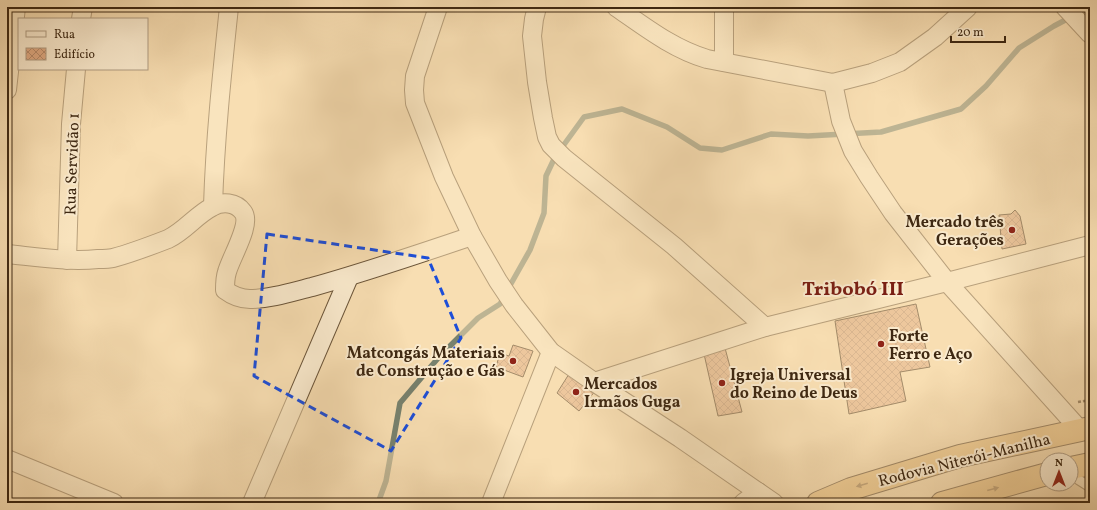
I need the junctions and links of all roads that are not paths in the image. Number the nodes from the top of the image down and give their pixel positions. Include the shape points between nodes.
1 (16, 7) edge
2 (83, 7) edge
3 (229, 7) edge
4 (438, 7) edge
5 (537, 7) edge
6 (616, 7) edge
7 (724, 7) edge
8 (968, 7) edge
9 (1064, 7) edge
10 (81, 18) edge
11 (1090, 34) edge
12 (724, 62) junction
13 (76, 70) edge
14 (833, 83) junction
15 (7, 90) edge
16 (213, 206) junction
17 (472, 236) junction
18 (1090, 245) edge
19 (7, 254) edge
20 (67, 260) junction
21 (349, 277) junction
22 (947, 282) junction
23 (764, 327) junction
24 (551, 352) junction
25 (594, 382) junction
26 (1085, 429) edge
27 (7, 459) edge
28 (1090, 464) edge
29 (1079, 466) edge
30 (1039, 476) edge
31 (1079, 480) edge
32 (1090, 487) edge
33 (758, 492) junction
34 (114, 503) edge
35 (252, 503) edge
36 (490, 503) edge
37 (743, 503) edge
38 (774, 503) edge
39 (818, 503) edge
40 (942, 503) edge

1 - 15 street
2 - 10 street
3 - 16 street
4 - 17 street via 415,76 415,103 444,177
5 - 23 street via 532,36 543,118 547,137 552,145 564,158 674,246
6 - 12 street via 692,55
7 - 12 street
8 - 14 street via 935,37 900,62 872,74
9 - 11 street
12 - 14 street
13 - 20 street, Rua Servidão 1
14 - 22 street via 841,121 853,151 893,213
16 - 20 street via 175,236 147,248 112,258
16 - 21 street via 222,203 234,204 243,212 246,221 224,282 225,290 239,299 264,298
17 - 21 street
17 - 24 street via 514,305
18 - 22 street
19 - 20 street
21 - 35 street
22 - 23 street
22 - 26 street
23 - 25 street
24 - 25 street
24 - 36 street
25 - 33 street
26 -> 39 highway, Rodovia Niterói-Manilha via 960,456 851,489
27 - 34 street
28 - 29 highway
40 -> 30 highway
31 - 32 lane
33 - 37 street
33 - 38 street

